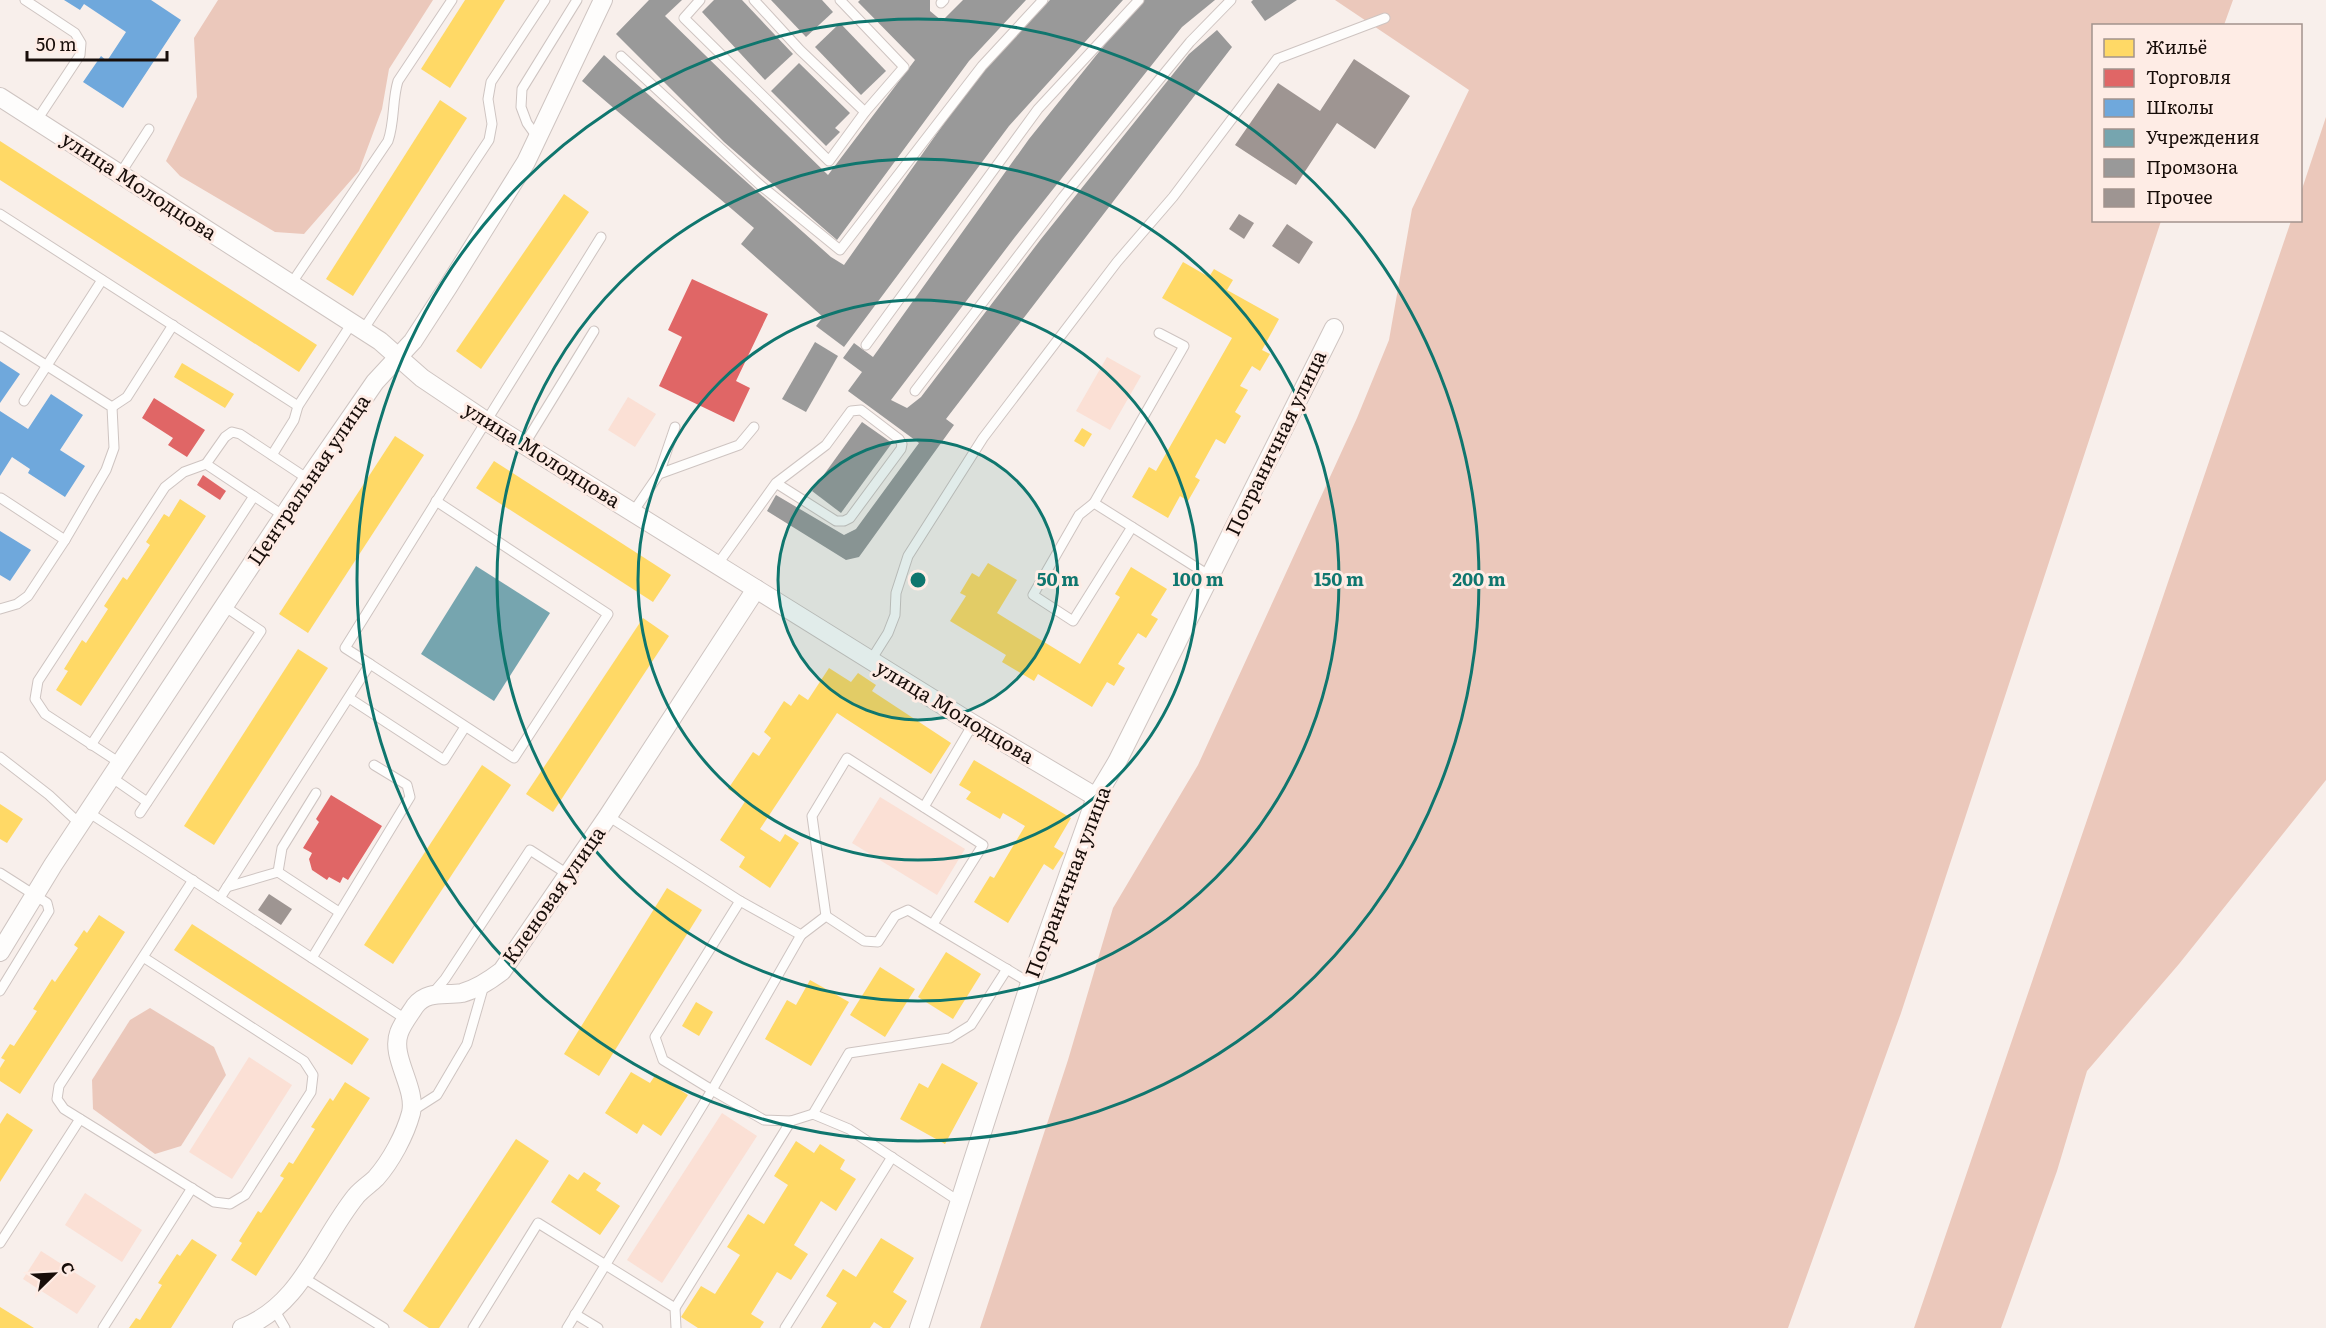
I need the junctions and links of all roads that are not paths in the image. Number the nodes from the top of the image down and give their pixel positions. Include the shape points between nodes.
1 (25, 0) edge
2 (452, 0) edge
3 (545, 0) edge
4 (577, 0) edge
5 (603, 0) edge
6 (700, 0) edge
7 (754, 0) edge
8 (841, 0) edge
9 (1043, 0) edge
10 (1140, 0) edge
11 (1231, 0) edge
12 (1385, 18) dead end
13 (621, 56) dead end
14 (0, 97) edge
15 (865, 112) junction
16 (37, 120) junction
17 (148, 129) dead end
18 (537, 137) junction
19 (120, 174) junction
20 (0, 214) edge
21 (601, 237) dead end
22 (102, 280) junction
23 (291, 284) junction
24 (173, 325) junction
25 (357, 327) junction
26 (1334, 328) dead end
27 (594, 332) dead end
28 (1159, 333) dead end
29 (0, 336) edge
30 (866, 345) dead end
31 (398, 358) junction
32 (46, 366) junction
33 (915, 391) dead end
34 (24, 401) dead end
35 (298, 406) junction
36 (112, 407) junction
37 (486, 421) junction
38 (675, 427) dead end
39 (754, 427) dead end
40 (524, 445) junction
41 (272, 455) junction
42 (206, 465) junction
43 (659, 474) junction
44 (308, 479) junction
45 (776, 483) junction
46 (254, 496) junction
47 (1, 498) edge
48 (436, 501) junction
49 (1094, 503) junction
50 (633, 512) junction
51 (284, 516) junction
52 (1132, 527) junction
53 (65, 540) junction
54 (717, 565) junction
55 (1210, 576) junction
56 (756, 589) junction
57 (224, 606) junction
58 (0, 609) edge
59 (871, 660) junction
60 (370, 664) junction
61 (349, 698) junction
62 (973, 724) junction
63 (465, 727) junction
64 (91, 745) junction
65 (0, 757) edge
66 (374, 765) dead end
67 (115, 770) junction
68 (316, 793) dead end
69 (1096, 797) junction
70 (147, 802) junction
71 (924, 807) junction
72 (140, 813) dead end
73 (608, 816) junction
74 (84, 818) junction
75 (278, 872) junction
76 (0, 873) edge
77 (569, 875) junction
78 (193, 880) junction
79 (227, 887) junction
80 (34, 895) junction
81 (220, 898) junction
82 (740, 901) junction
83 (339, 912) junction
84 (826, 916) junction
85 (933, 924) junction
86 (801, 935) junction
87 (0, 952) edge
88 (143, 957) junction
89 (312, 958) junction
90 (1007, 969) junction
91 (1030, 983) junction
92 (484, 985) junction
93 (0, 991) edge
94 (432, 994) junction
95 (407, 1020) junction
96 (712, 1090) junction
97 (411, 1111) junction
98 (813, 1114) junction
99 (80, 1119) junction
100 (791, 1121) junction
101 (892, 1157) junction
102 (192, 1188) junction
103 (960, 1202) junction
104 (0, 1243) edge
105 (605, 1264) junction
106 (304, 1278) junction
107 (675, 1308) junction
108 (275, 1311) junction
109 (575, 1314) junction
110 (245, 1327) edge
111 (103, 1328) edge
112 (285, 1328) edge
113 (384, 1328) edge
114 (473, 1328) edge
115 (567, 1328) edge
116 (598, 1328) edge
117 (676, 1328) edge
118 (785, 1328) edge
119 (919, 1328) edge

1 - 16 lane via 75,33 81,43 80,55
2 - 23 lane via 398,81 388,141
3 - 25 lane via 491,82 489,140
4 - 18 lane via 522,89 521,106
5 - 18 street, Центральная улица
6 - 15 lane via 684,18 829,161
7 - 15 lane
8 - 15 lane via 904,67
9 - 13 lane via 982,66 840,249 759,184
10 - 30 lane via 1038,109
11 - 33 lane via 1190,42 1063,197
12 - 59 lane via 1277,59 983,438 908,556 896,593 896,615
14 - 16 street, улица Молодцова
16 - 19 street, улица Молодцова
17 - 19 lane
18 - 31 street, Центральная улица via 526,162 448,287
19 - 23 street, улица Молодцова
20 - 22 lane
21 - 37 lane
22 - 24 lane
22 - 32 lane
23 - 25 street, улица Молодцова
24 - 35 lane
24 - 36 lane via 127,397
25 - 31 street, улица Молодцова
25 - 35 lane
26 - 55 street, Пограничная улица
27 - 40 lane
28 - 49 lane via 1184,346
29 - 32 lane
31 - 37 street, улица Молодцова
31 - 44 street, Центральная улица via 375,382
32 - 34 lane
32 - 36 lane
35 - 41 lane via 294,420
36 - 53 lane via 114,448 106,470
37 - 40 street, улица Молодцова
37 - 48 lane
38 - 43 lane
39 - 43 lane via 739,445
40 - 50 street, улица Молодцова
41 - 42 lane via 232,432
41 - 44 lane
42 - 46 lane
42 - 64 lane via 184,472 165,487 38,681 35,699 45,714
43 - 50 lane
44 - 51 street, Центральная улица
45 - 45 lane via 836,521 844,521 902,444 856,409 826,445
45 - 54 lane
46 - 51 lane
46 - 64 lane
47 - 53 lane
48 - 60 lane via 345,648
48 - 63 lane via 608,614 514,758
49 - 52 lane
49 - 52 lane via 1079,515 1033,595 1073,621
50 - 54 street, улица Молодцова
51 - 57 street, Центральная улица
52 - 55 lane
53 - 58 lane via 28,596
54 - 56 street, улица Молодцова
55 - 69 street, Пограничная улица
56 - 59 street, улица Молодцова
56 - 73 street, Кленовая улица
57 - 67 street, Центральная улица
57 - 70 lane via 261,631
59 - 62 street, улица Молодцова
60 - 61 lane
60 - 63 lane
61 - 63 lane via 444,760
61 - 79 lane
62 - 69 street, улица Молодцова
62 - 71 lane
64 - 67 lane
65 - 74 lane
66 - 83 lane via 407,785 410,797
67 - 70 lane
67 - 74 street, Центральная улица
68 - 75 lane via 282,848
69 - 91 street, Пограничная улица
70 - 72 lane
71 - 84 lane via 847,758 812,816
71 - 85 lane via 983,845
73 - 77 street, Кленовая улица
73 - 82 lane
74 - 78 lane
74 - 80 street, Центральная улица
75 - 79 lane
75 - 83 lane
76 - 80 lane
77 - 92 street, Кленовая улица via 501,972
77 - 94 lane via 530,849
78 - 81 lane
78 - 88 lane
79 - 81 lane
80 - 87 street, Центральная улица
80 - 93 lane via 47,903 49,910
81 - 89 lane
82 - 86 lane
82 - 96 lane via 655,1037 663,1060
83 - 89 lane
84 - 85 lane via 871,942 878,942 895,916 908,910
84 - 86 lane
85 - 90 lane
86 - 96 lane
88 - 99 lane via 59,1086 57,1099
88 - 102 lane via 304,1061 313,1076 311,1092 245,1195 230,1204 214,1202
89 - 95 lane
90 - 91 lane
90 - 98 lane via 971,1026 950,1038 849,1053
91 - 103 street, Пограничная улица
92 - 94 street, Кленовая улица via 461,993
92 - 97 lane via 467,1044 437,1095
94 - 95 street via 417,1003
95 - 97 street via 398,1033 397,1046
96 - 100 lane via 764,1120
96 - 105 lane
97 - 106 street via 403,1136 377,1177 357,1195
98 - 100 lane
98 - 101 lane via 849,1129
99 - 102 lane
99 - 104 lane
100 - 107 lane
101 - 103 lane
101 - 118 lane
102 - 111 lane
103 - 119 street, Пограничная улица
105 - 107 lane
105 - 109 lane
105 - 114 lane via 538,1223
106 - 108 street
106 - 113 lane
107 - 117 lane
108 - 110 street
108 - 112 lane
109 - 115 lane
109 - 116 lane

